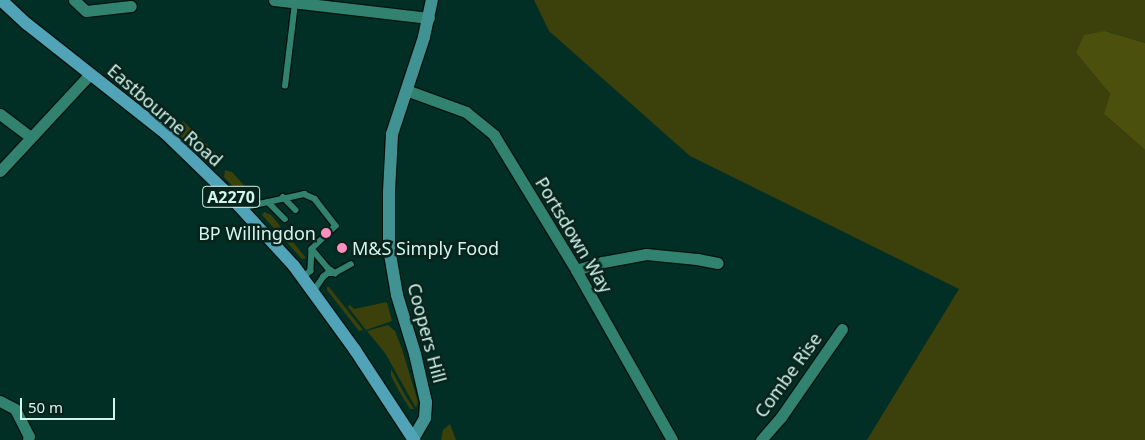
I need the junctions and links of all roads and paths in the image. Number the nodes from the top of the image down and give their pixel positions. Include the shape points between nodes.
1 (1, 0) edge
2 (74, 0) edge
3 (274, 0) edge
4 (432, 0) edge
5 (295, 3) junction
6 (131, 6) dead end
7 (429, 18) junction
8 (90, 74) junction
9 (285, 86) dead end
10 (406, 90) junction
11 (0, 114) edge
12 (30, 138) junction
13 (0, 171) edge
14 (283, 197) junction
15 (268, 202) junction
16 (241, 208) junction
17 (296, 210) dead end
18 (285, 219) dead end
19 (306, 245) dead end
20 (312, 252) junction
21 (718, 263) dead end
22 (351, 264) dead end
23 (576, 270) junction
24 (335, 273) junction
25 (303, 278) junction
26 (313, 292) junction
27 (842, 329) dead end
28 (0, 401) edge
29 (414, 439) edge
30 (28, 440) edge
31 (672, 440) edge
32 (761, 440) edge

1 - 8 main road, Eastbourne Road / A2270
2 - 6 street via 86,11
3 - 5 street
4 - 7 street, Coopers Hill
5 - 7 street
5 - 9 lane
7 - 10 street, Coopers Hill
8 - 12 street
8 - 16 main road, Eastbourne Road / A2270 via 165,133
10 - 23 street, Portsdown Way via 466,112 494,135
10 - 29 street, Coopers Hill via 392,134 390,248 397,295 425,395 426,413
11 - 12 street
12 - 13 street
14 - 15 lane
14 - 17 lane
14 - 20 lane via 304,194 315,199 336,226 318,239
15 - 16 lane
15 - 18 lane
16 - 25 main road, Eastbourne Road / A2270
19 - 20 lane
20 - 24 lane
20 - 25 lane via 311,271
21 - 23 street via 646,254
22 - 24 lane
23 - 31 street, Portsdown Way
24 - 26 lane via 323,277
25 - 26 main road, Eastbourne Road / A2270
26 - 29 main road, Eastbourne Road / A2270
27 - 32 street, Combe Rise via 781,417
28 - 30 street via 15,409

